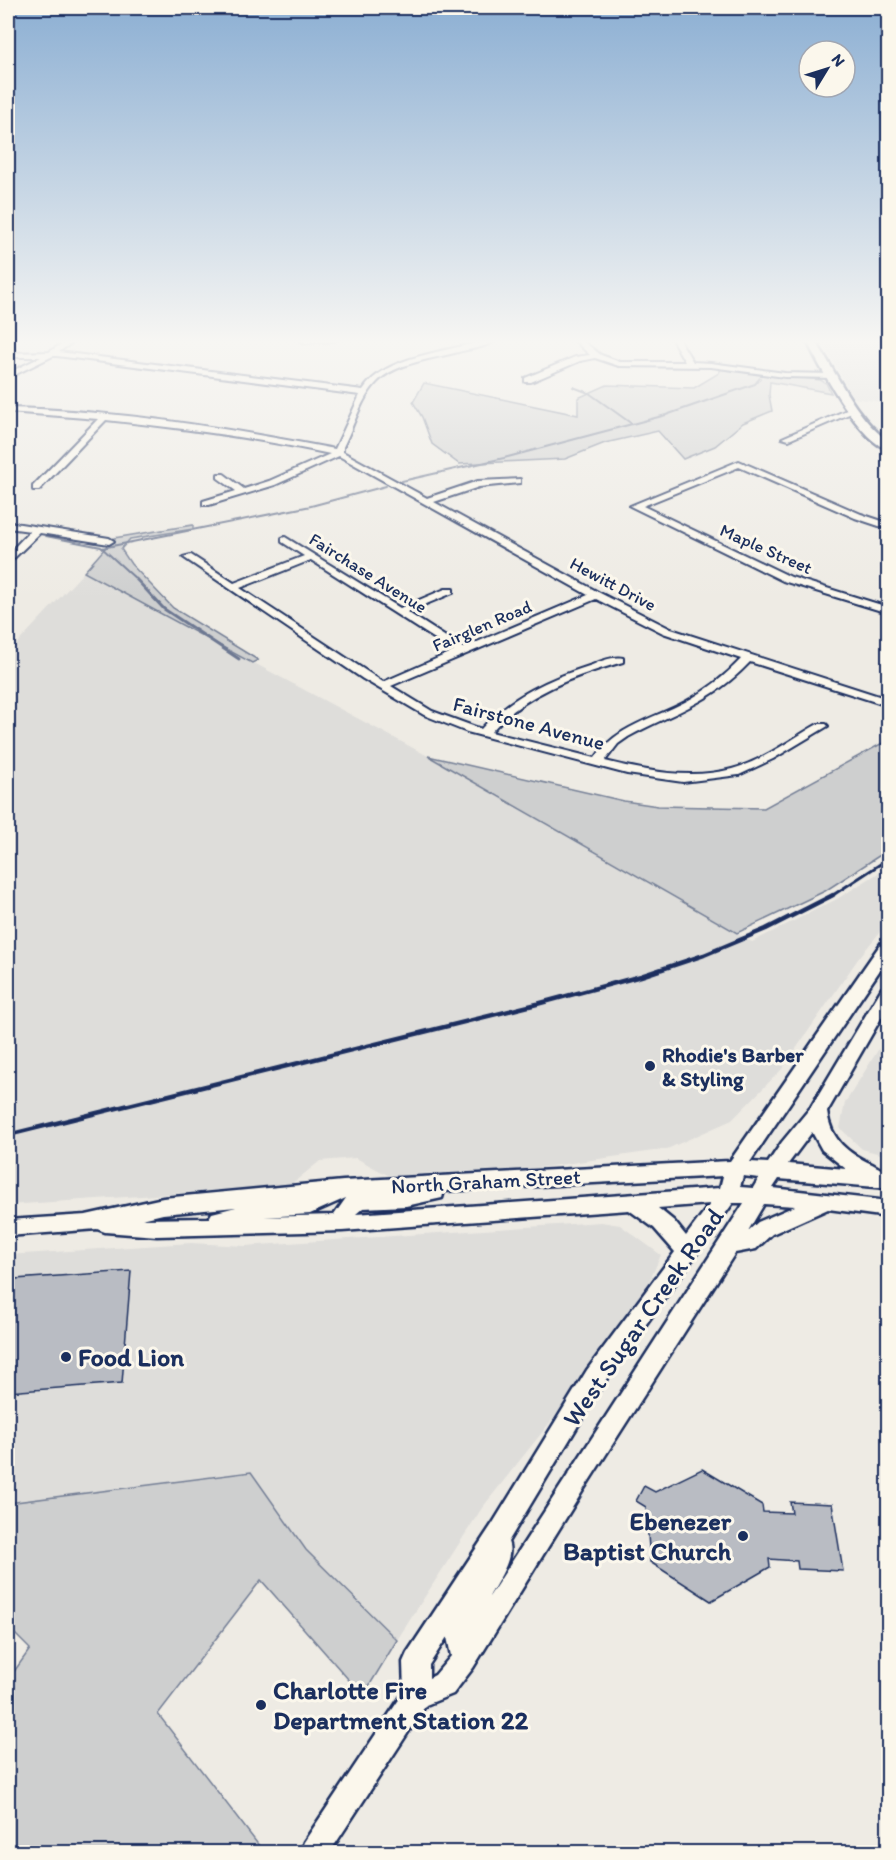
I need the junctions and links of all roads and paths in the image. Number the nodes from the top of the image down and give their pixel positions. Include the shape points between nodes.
1 (97, 426) edge
2 (182, 426) edge
3 (350, 426) edge
4 (816, 426) edge
5 (863, 426) edge
6 (786, 438) dead end
7 (888, 446) edge
8 (339, 453) junction
9 (221, 476) dead end
10 (517, 481) dead end
11 (36, 489) dead end
12 (243, 492) junction
13 (425, 502) junction
14 (206, 503) dead end
15 (8, 525) edge
16 (888, 526) edge
17 (8, 534) edge
18 (33, 534) junction
19 (285, 540) dead end
20 (109, 541) dead end
21 (188, 557) dead end
22 (311, 557) junction
23 (8, 559) edge
24 (233, 587) junction
25 (449, 591) dead end
26 (596, 595) junction
27 (888, 610) edge
28 (398, 612) junction
29 (463, 652) junction
30 (748, 658) junction
31 (619, 660) dead end
32 (382, 686) junction
33 (888, 703) edge
34 (822, 726) dead end
35 (484, 734) junction
36 (598, 762) junction
37 (888, 946) edge
38 (888, 992) edge
39 (818, 1112) junction
40 (735, 1168) junction
41 (774, 1170) junction
42 (888, 1180) edge
43 (477, 1183) junction
44 (343, 1189) junction
45 (728, 1195) junction
46 (761, 1195) junction
47 (828, 1200) junction
48 (630, 1201) junction
49 (888, 1209) edge
50 (86, 1222) junction
51 (342, 1223) junction
52 (8, 1228) edge
53 (180, 1228) junction
54 (729, 1246) junction
55 (686, 1251) junction
56 (501, 1532) junction
57 (464, 1659) junction
58 (417, 1695) junction
59 (314, 1852) edge

1 - 11 street
2 - 8 street, Hewitt Drive
3 - 8 street
4 - 6 street
5 - 7 main road
8 - 12 street
8 - 13 street, Hewitt Drive
9 - 12 street
10 - 13 street via 478,484
12 - 14 street
13 - 26 street, Hewitt Drive
15 - 18 street
16 - 27 street, Maple Street via 739,464 635,506 787,579
17 - 18 street
18 - 20 street
18 - 23 street
19 - 22 street, Fairchase Avenue
21 - 24 street, Fairstone Avenue
22 - 24 street
22 - 28 street, Fairchase Avenue
24 - 32 street, Fairstone Avenue
25 - 28 street
26 - 29 street, Fairglen Road
26 - 30 street, Hewitt Drive via 667,631
28 - 29 street, Fairchase Avenue
29 - 32 street, Fairglen Road
30 - 33 street, Hewitt Drive
30 - 36 street via 725,681 694,702 622,735
31 - 35 street via 595,666 519,701 494,719
32 - 35 street, Fairstone Avenue via 441,719
34 - 36 street, Fairstone Avenue via 755,764 724,774 667,777
35 - 36 street, Fairstone Avenue
37 - 40 main road, West Sugar Creek Road
38 - 39 main road, West Sugar Creek Road
39 - 41 main road, West Sugar Creek Road
39 - 42 main road via 822,1137 836,1153
40 - 41 main road, North Graham Street
40 - 43 main road, North Graham Street
40 - 45 main road, West Sugar Creek Road
41 - 42 main road, North Graham Street
41 - 46 main road, West Sugar Creek Road
43 - 44 main road, North Graham Street
43 - 51 main road via 406,1198 363,1200 353,1203
44 - 50 main road, North Graham Street via 163,1206
44 - 53 main road via 310,1206 268,1208
45 - 46 main road, North Graham Street
45 - 48 main road, North Graham Street
45 - 55 main road, West Sugar Creek Road
46 - 47 main road, North Graham Street
46 - 54 main road, West Sugar Creek Road
47 - 49 main road, North Graham Street
47 - 54 main road via 765,1228 748,1243
48 - 51 main road, North Graham Street
48 - 55 main road via 660,1219
50 - 52 main road, North Graham Street
50 - 53 main road, North Graham Street
51 - 53 main road, North Graham Street
54 - 57 main road, West Sugar Creek Road
55 - 56 main road, West Sugar Creek Road via 595,1377
56 - 57 main road via 494,1563 458,1629
56 - 58 main road, West Sugar Creek Road via 416,1662
57 - 58 main road, West Sugar Creek Road via 444,1686
58 - 59 main road

